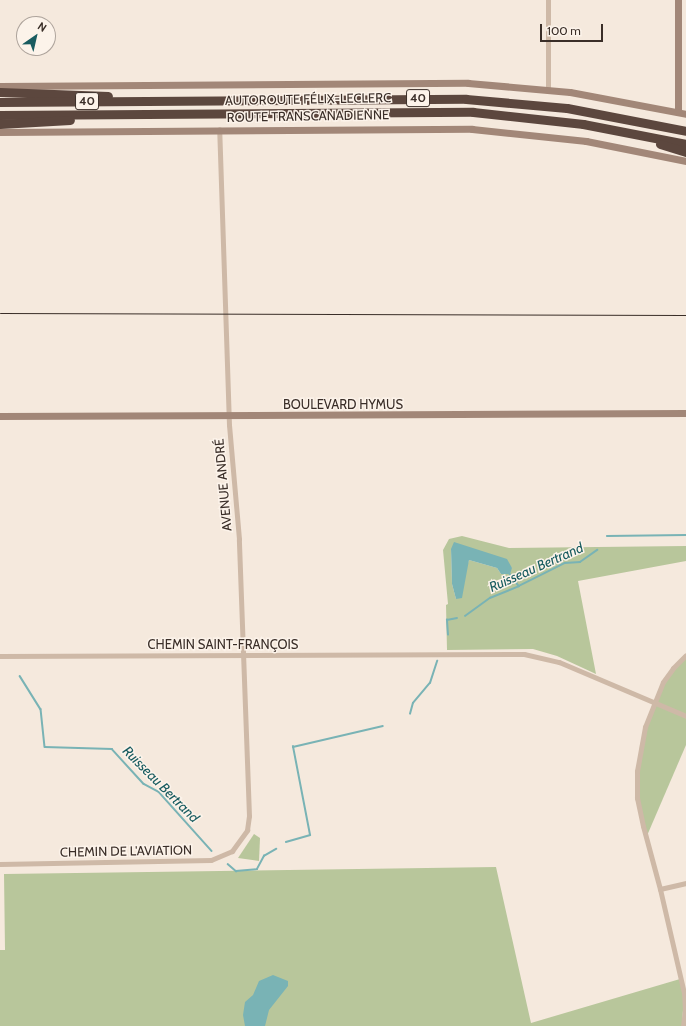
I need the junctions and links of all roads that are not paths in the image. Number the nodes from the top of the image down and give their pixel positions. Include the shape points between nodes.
1 (548, 0) edge
2 (678, 0) edge
3 (0, 86) edge
4 (548, 89) junction
5 (0, 92) edge
6 (173, 100) junction
7 (0, 102) edge
8 (678, 112) junction
9 (135, 114) junction
10 (686, 114) edge
11 (0, 115) edge
12 (0, 124) edge
13 (218, 129) junction
14 (621, 130) junction
15 (686, 130) edge
16 (0, 132) edge
17 (686, 144) edge
18 (686, 152) edge
19 (686, 161) edge
20 (686, 413) edge
21 (0, 416) edge
22 (228, 416) junction
23 (243, 655) junction
24 (686, 655) edge
25 (0, 656) edge
26 (655, 703) junction
27 (686, 716) edge
28 (244, 837) joint
29 (0, 864) edge
30 (686, 883) edge
31 (660, 889) junction
32 (683, 1026) edge

1 - 4 street
2 - 8 main road
3 - 4 main road via 428,82
4 - 8 main road
5 - 6 highway via 60,92
6 - 7 highway, AUTOROUTE FÉLIX-LECLERC / 40
6 - 15 highway, AUTOROUTE FÉLIX-LECLERC / 40 via 466,99 557,107
8 - 10 main road
9 - 11 highway, AUTOROUTE FÉLIX-LECLERC / 40
9 - 12 highway
9 - 14 highway, AUTOROUTE FÉLIX-LECLERC / 40 via 462,112 543,118
13 - 16 main road, ROUTE TRANSCANADIENNE
13 - 19 main road, ROUTE TRANSCANADIENNE via 480,129 586,141
13 - 22 street, AVENUE ANDRÉ
14 - 17 highway, AUTOROUTE FÉLIX-LECLERC / 40
14 - 18 highway
20 - 22 main road, BOULEVARD HYMUS
21 - 22 main road, BOULEVARD HYMUS
22 - 23 street, AVENUE ANDRÉ via 238,534
23 - 25 street, CHEMIN SAINT-FRANÇOIS
23 - 26 street, CHEMIN SAINT-FRANÇOIS via 542,656
23 - 28 street, AVENUE ANDRÉ via 249,816
24 - 26 street via 667,677
26 - 27 street, CHEMIN SAINT-FRANÇOIS
26 - 31 street via 640,749 637,798
28 - 29 street, CHEMIN DE L'AVIATION via 230,853 211,860
30 - 31 street
31 - 32 street via 684,994

